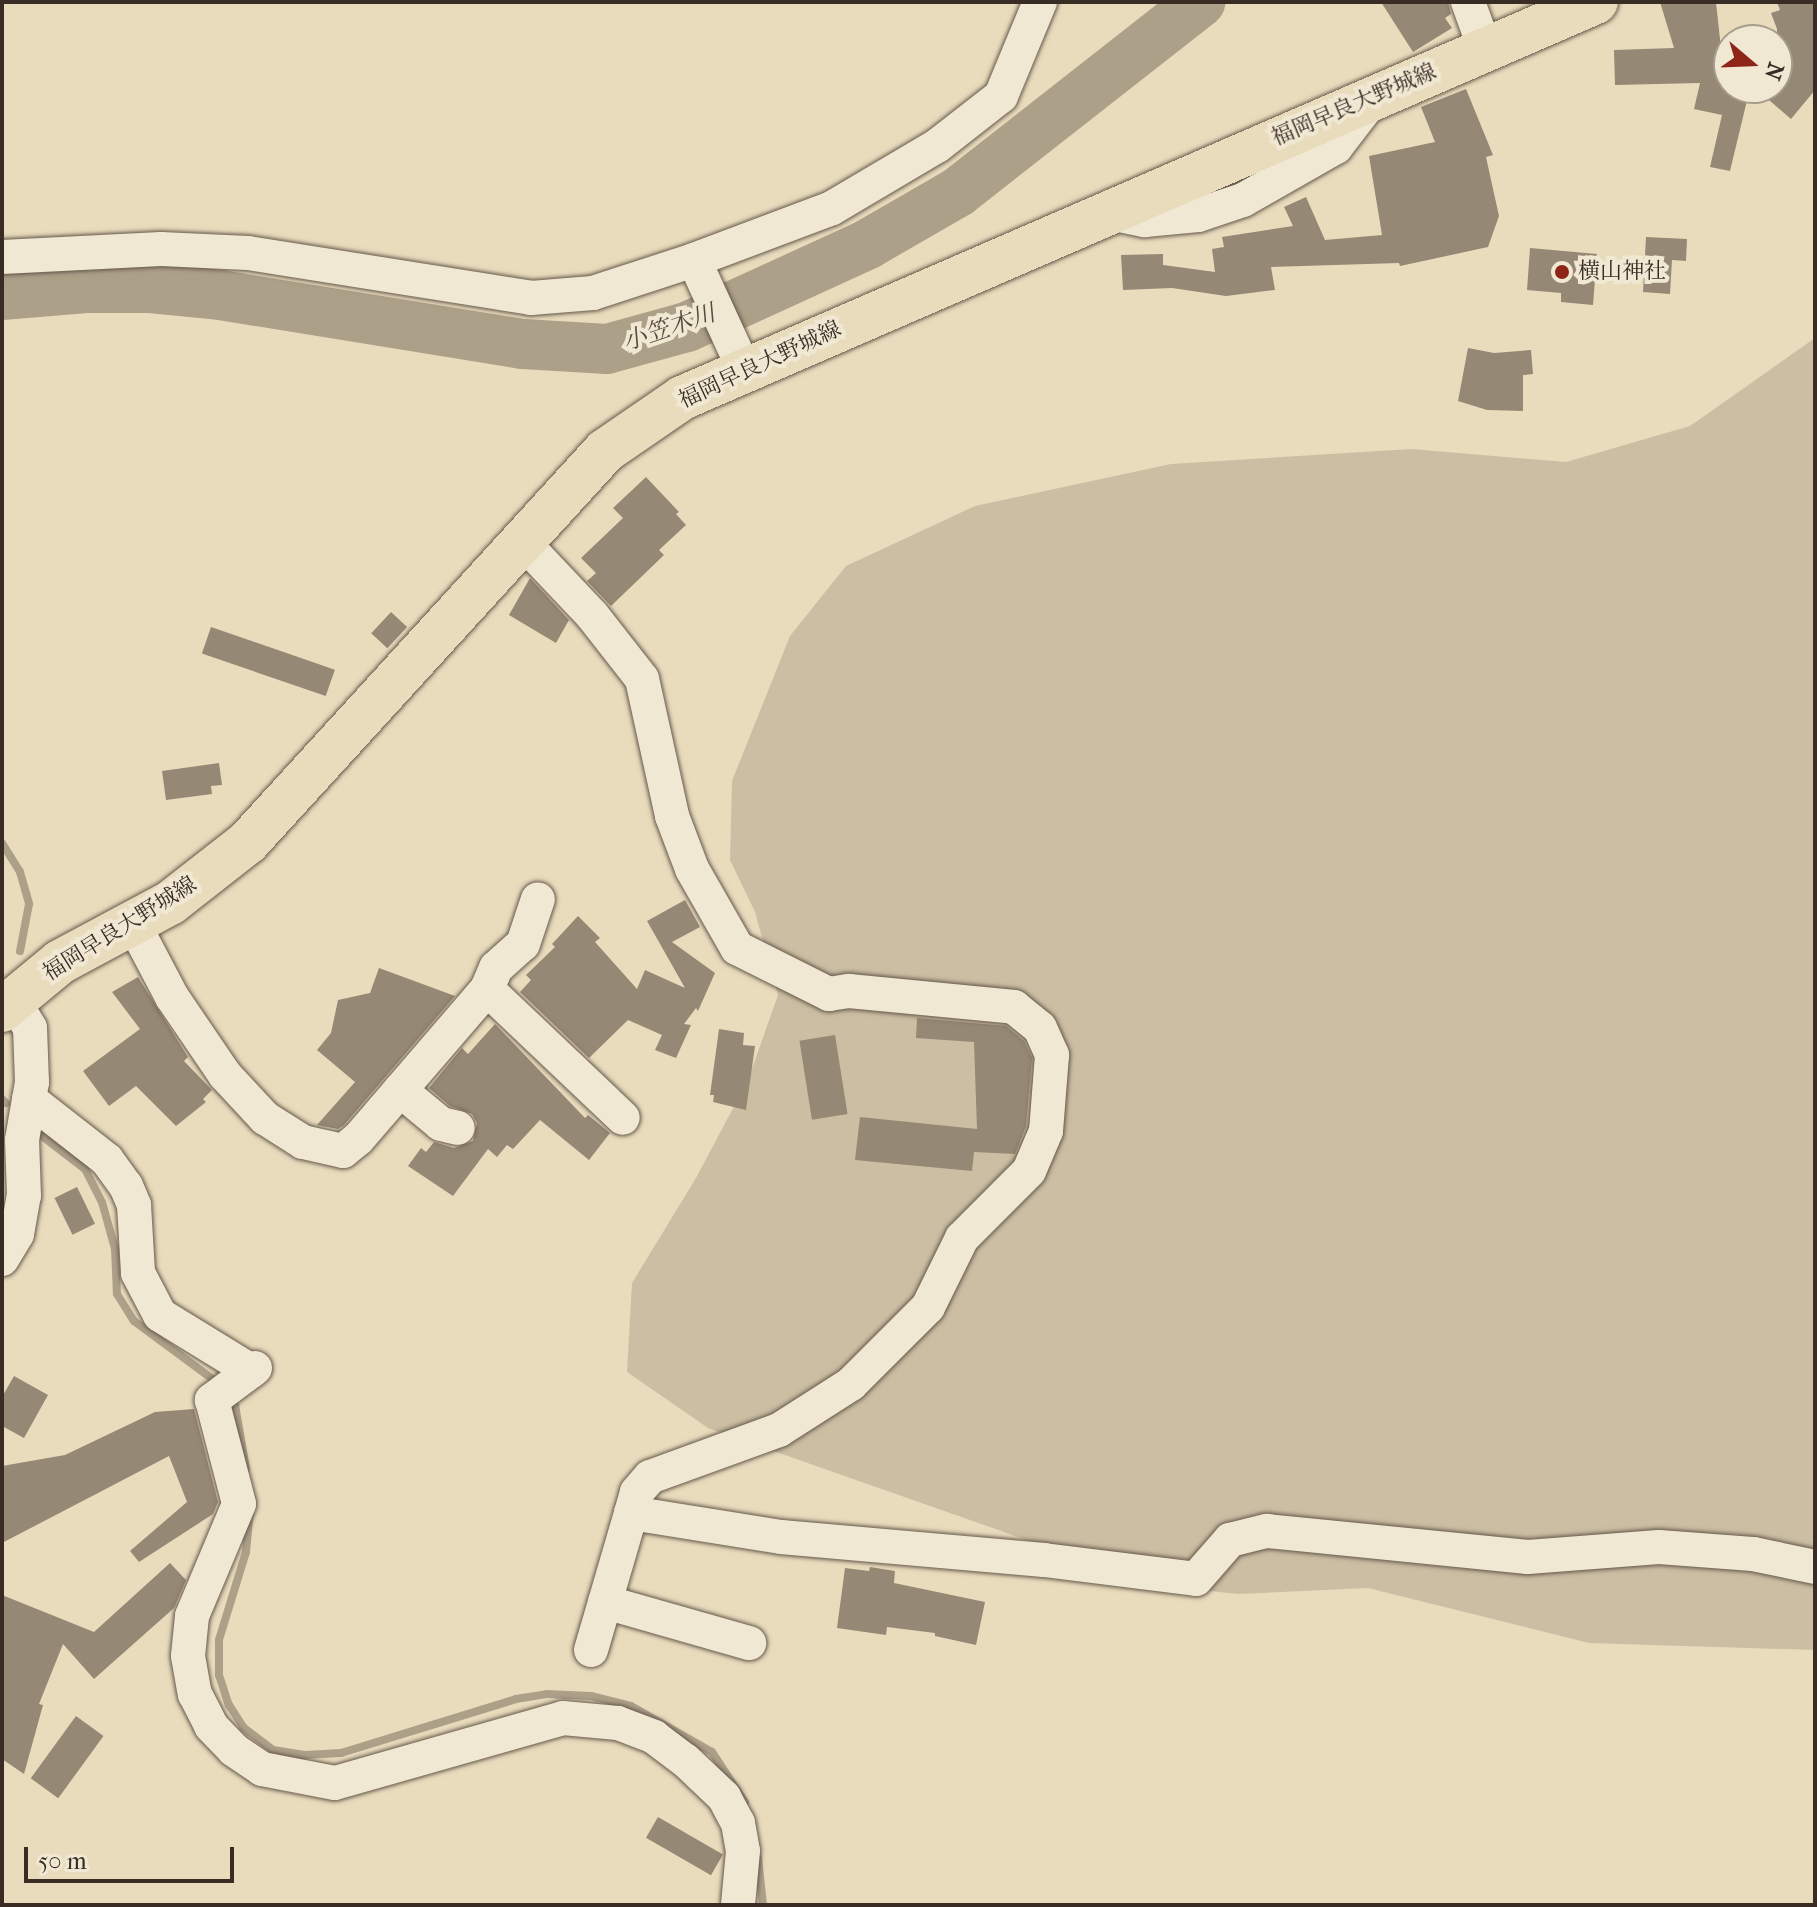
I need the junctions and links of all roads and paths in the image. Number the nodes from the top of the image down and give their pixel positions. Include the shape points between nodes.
1 (1040, 2) edge
2 (1468, 2) edge
3 (1596, 2) edge
4 (1485, 49) junction
5 (2, 257) edge
6 (694, 260) junction
7 (744, 369) junction
8 (522, 541) junction
9 (538, 899) dead end
10 (133, 923) junction
11 (487, 989) junction
12 (8, 1005) edge
13 (400, 1090) junction
14 (29, 1099) junction
15 (623, 1118) dead end
16 (458, 1128) dead end
17 (2, 1259) edge
18 (631, 1513) junction
19 (1815, 1567) edge
20 (605, 1602) junction
21 (749, 1643) dead end
22 (591, 1650) dead end
23 (738, 1905) edge

1 - 6 street via 1001,96 937,146 832,208
2 - 4 street
3 - 4 main road, 福岡早良大野城線
4 - 7 main road, 福岡早良大野城線
5 - 6 street via 161,249 248,253 531,298 593,293
6 - 7 street
7 - 8 main road, 福岡早良大野城線 via 682,398 605,451
8 - 10 main road, 福岡早良大野城線 via 248,842 170,903
8 - 18 street via 602,626 642,679 672,816 692,869 737,948 829,994 849,991 1014,1007 1040,1028 1052,1055 1046,1131 1029,1171 962,1238 928,1307 851,1384 779,1430 650,1477 637,1492
9 - 11 street via 523,944 496,968
10 - 12 main road, 福岡早良大野城線 via 60,962
10 - 13 street via 172,997 225,1075 265,1118 303,1142 343,1151
11 - 13 street
11 - 15 street
12 - 14 street via 30,1028
13 - 16 street via 441,1124
14 - 17 street via 22,1140 24,1196 17,1234
14 - 23 street via 107,1160 126,1186 134,1205 138,1273 160,1315 249,1373 212,1400 239,1504 192,1616 188,1656 195,1694 211,1726 262,1769 335,1783 563,1718 618,1723 654,1737 724,1797 738,1823 743,1851
18 - 19 street via 781,1537 1196,1579 1230,1540 1267,1531 1528,1557 1659,1547 1753,1554
18 - 20 street
20 - 21 street
20 - 22 street

